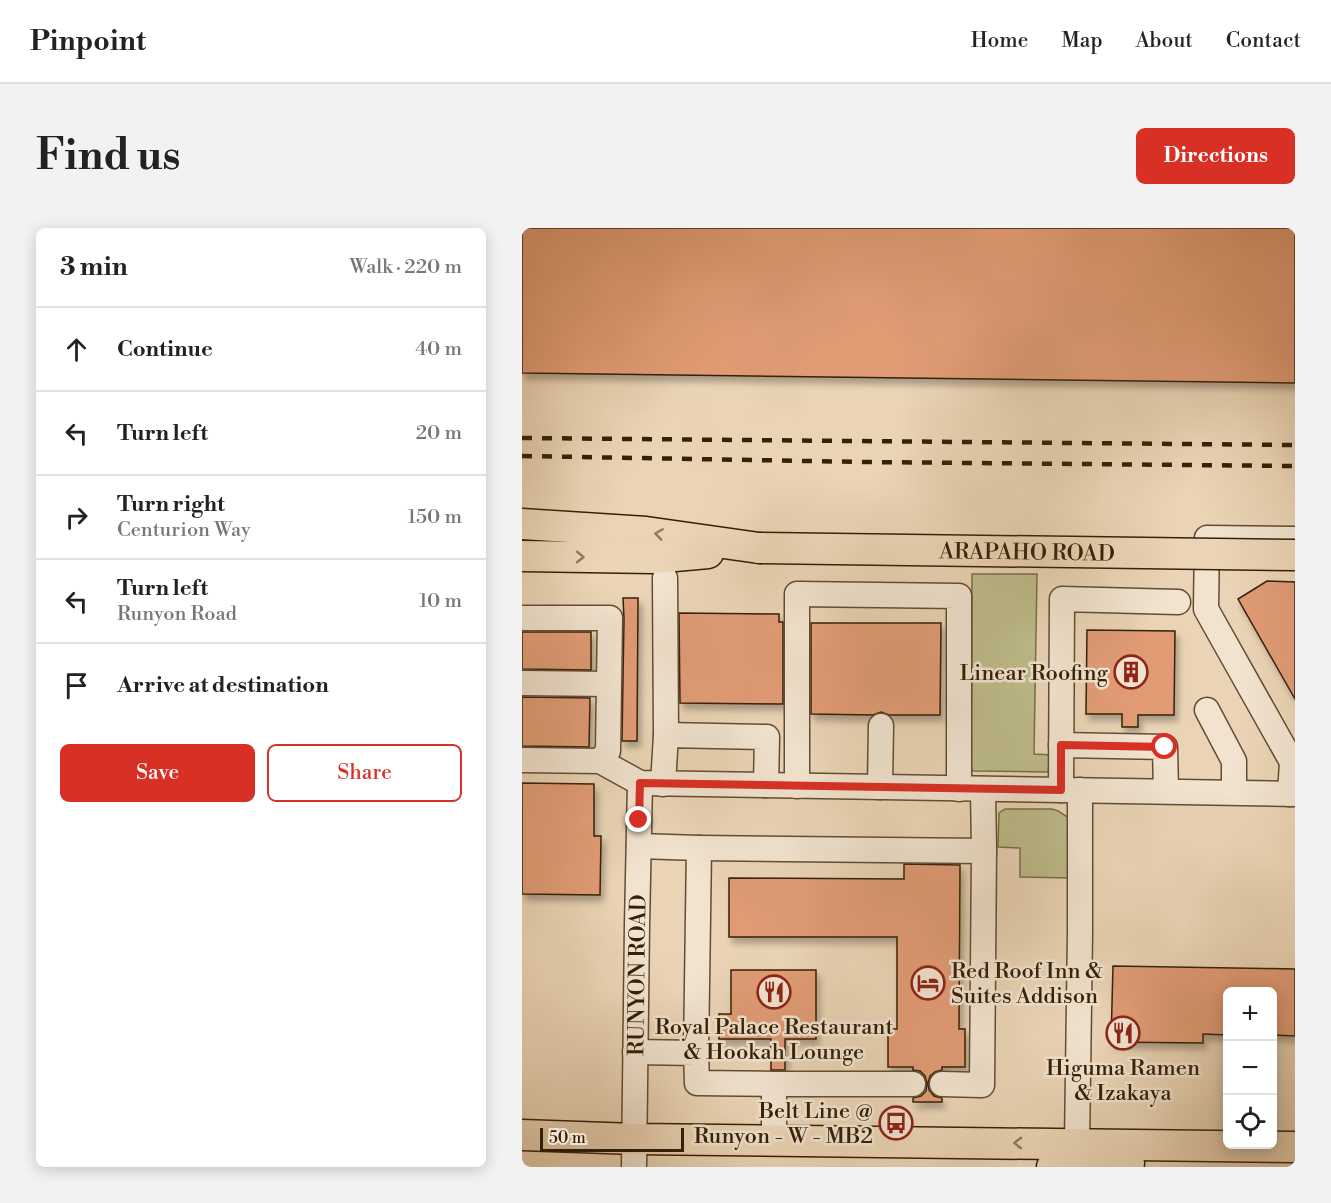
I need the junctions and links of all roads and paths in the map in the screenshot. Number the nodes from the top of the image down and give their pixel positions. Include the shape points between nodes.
1 (522, 524) edge
2 (1295, 539) edge
3 (759, 548) junction
4 (1295, 555) edge
5 (522, 556) edge
6 (665, 578) dead end
7 (1178, 602) dead end
8 (522, 618) edge
9 (522, 683) edge
10 (609, 684) junction
11 (1207, 710) dead end
12 (880, 726) dead end
13 (666, 735) junction
14 (1061, 745) junction
15 (522, 760) edge
16 (600, 761) junction
17 (652, 784) junction
18 (766, 785) junction
19 (797, 786) junction
20 (880, 787) junction
21 (958, 789) junction
22 (983, 789) junction
23 (1070, 790) junction
24 (1166, 791) junction
25 (1234, 792) junction
26 (1293, 794) edge
27 (639, 846) junction
28 (699, 848) junction
29 (984, 851) junction
30 (635, 1052) junction
31 (696, 1053) junction
32 (774, 1084) junction
33 (913, 1084) dead end
34 (942, 1084) dead end
35 (522, 1136) edge
36 (774, 1140) junction
37 (1295, 1147) edge
38 (634, 1153) edge
39 (1079, 1155) edge
40 (1052, 1167) edge

3 -> 1 main road, ARAPAHO ROAD via 646,532
2 - 26 street via 1207,538 1206,609 1292,762
3 - 4 main road, ARAPAHO ROAD, bridge
5 -> 3 main road, ARAPAHO ROAD via 653,558
6 - 13 street, RUNYON ROAD
7 - 14 street via 1062,599
8 - 10 street via 610,618
9 - 10 street
10 - 16 street via 608,751
11 - 25 street via 1234,761
12 - 20 street
13 - 17 street, RUNYON ROAD
13 - 18 street via 767,737
14 - 23 street
14 - 24 street via 1165,747
15 - 16 street
16 - 17 street
17 - 18 street
17 - 27 street, RUNYON ROAD
18 - 19 street
19 - 20 street
19 - 21 street via 797,594 959,596
20 - 21 street
21 - 22 street
22 - 23 street
22 - 29 street
23 - 24 street
23 - 39 street via 1080,933
24 - 25 street
25 - 26 street
27 - 28 street
27 - 30 street, RUNYON ROAD
28 - 29 street
28 - 31 street
29 - 34 street via 982,1085
30 - 31 street
30 - 38 street, RUNYON ROAD
31 - 32 street via 697,1083
32 - 33 street
32 - 36 street
35 - 38 main road
36 - 38 main road
39 -> 36 main road
37 - 39 main road via 1186,1145
39 - 40 main road

